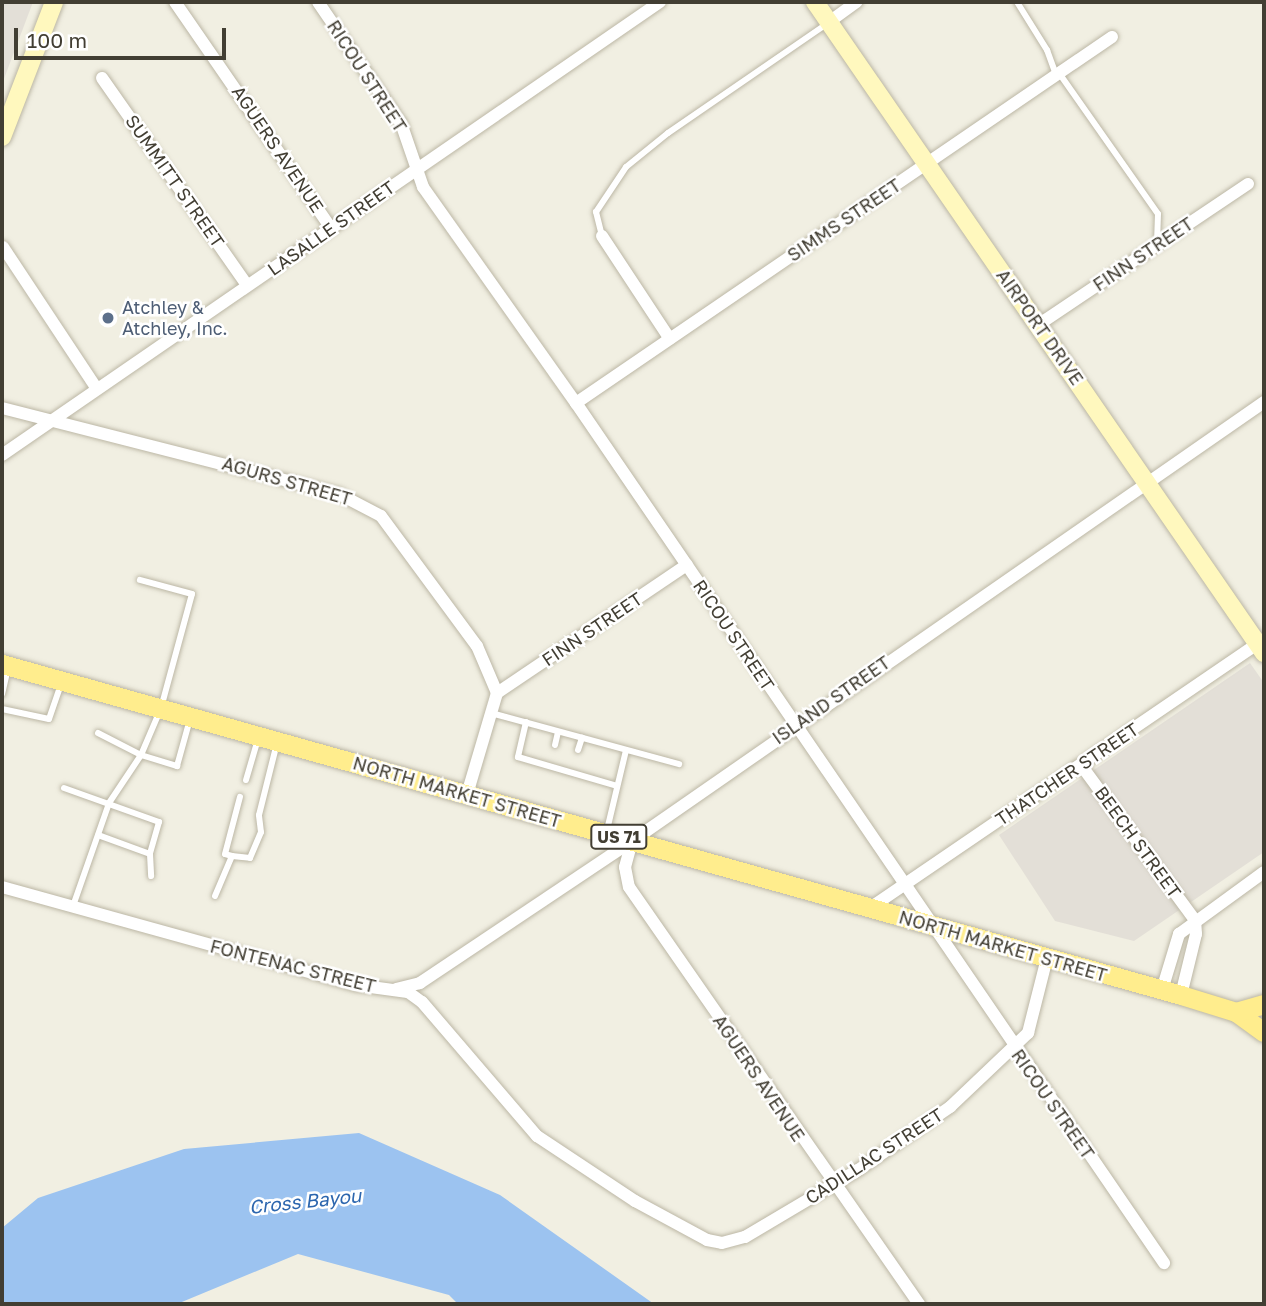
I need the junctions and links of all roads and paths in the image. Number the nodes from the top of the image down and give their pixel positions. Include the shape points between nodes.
1 (54, 2) edge
2 (175, 2) edge
3 (318, 2) edge
4 (660, 2) edge
5 (815, 2) edge
6 (857, 2) edge
7 (1017, 2) edge
8 (829, 22) junction
9 (1111, 37) dead end
10 (1058, 74) junction
11 (102, 78) dead end
12 (2, 137) edge
13 (928, 163) junction
14 (416, 169) junction
15 (1248, 184) dead end
16 (331, 228) junction
17 (602, 236) joint
18 (1157, 245) junction
19 (3, 247) edge
20 (247, 285) junction
21 (1038, 325) junction
22 (670, 339) junction
23 (97, 389) junction
24 (1264, 401) edge
25 (576, 403) junction
26 (2, 408) edge
27 (53, 419) junction
28 (2, 455) edge
29 (1146, 482) junction
30 (687, 565) junction
31 (140, 580) dead end
32 (1262, 645) edge
33 (5, 665) edge
34 (62, 681) junction
35 (497, 693) junction
36 (2, 694) edge
37 (161, 708) junction
38 (2, 709) edge
39 (491, 713) junction
40 (191, 717) junction
41 (526, 722) junction
42 (794, 725) junction
43 (558, 732) junction
44 (98, 733) dead end
45 (269, 738) junction
46 (582, 738) junction
47 (555, 745) dead end
48 (578, 750) dead end
49 (626, 750) junction
50 (141, 755) junction
51 (575, 764) dead end
52 (679, 764) dead end
53 (1081, 765) junction
54 (572, 773) junction
55 (246, 780) dead end
56 (617, 786) junction
57 (64, 788) dead end
58 (467, 794) junction
59 (240, 797) dead end
60 (108, 803) junction
61 (606, 834) junction
62 (98, 835) junction
63 (632, 841) junction
64 (150, 855) junction
65 (232, 856) junction
66 (1264, 873) edge
67 (151, 876) dead end
68 (903, 885) junction
69 (2, 887) edge
70 (215, 896) dead end
71 (73, 906) junction
72 (870, 908) junction
73 (1195, 920) junction
74 (930, 925) junction
75 (1046, 958) junction
76 (393, 989) junction
77 (1172, 993) junction
78 (1264, 1004) edge
79 (1236, 1012) junction
80 (1264, 1032) edge
81 (1015, 1049) junction
82 (833, 1184) junction
83 (707, 1240) joint
84 (1164, 1263) dead end
85 (919, 1304) edge

1 - 12 street
2 - 16 street, AGUERS AVENUE
3 - 14 street, RICOU STREET via 401,122
4 - 14 street, LASALLE STREET
5 - 8 street, AIRPORT DRIVE
6 - 8 street
7 - 10 lane
8 - 13 street, AIRPORT DRIVE
8 - 17 lane via 668,132 626,167 596,212
9 - 10 street, SIMMS STREET
10 - 13 street, SIMMS STREET
10 - 18 lane via 1158,214
11 - 20 street, SUMMITT STREET
13 - 21 street, AIRPORT DRIVE
13 - 22 street, SIMMS STREET
14 - 16 street, LASALLE STREET
14 - 25 street, RICOU STREET via 423,187
15 - 18 street, FINN STREET
16 - 20 street, LASALLE STREET
17 - 22 street
18 - 21 street, FINN STREET
19 - 23 street
20 - 23 street, LASALLE STREET
21 - 29 street, AIRPORT DRIVE
22 - 25 street, SIMMS STREET
23 - 27 street, LASALLE STREET
24 - 29 street, ISLAND STREET
25 - 30 street, RICOU STREET
26 - 27 street, AGURS STREET
27 - 28 street, LASALLE STREET
27 - 35 street, AGURS STREET via 339,494 366,506 402,540 477,646
29 - 32 street, AIRPORT DRIVE
29 - 42 street, ISLAND STREET
30 - 35 street, FINN STREET
30 - 42 street, RICOU STREET
31 - 37 lane via 192,594
32 - 53 street, THATCHER STREET
33 - 34 main road, NORTH MARKET STREET / US 71
33 - 36 lane
34 - 37 main road, NORTH MARKET STREET / US 71
34 - 38 lane via 49,719
35 - 39 street
37 - 40 main road, NORTH MARKET STREET / US 71
37 - 50 lane
39 - 41 lane
39 - 58 street
40 - 45 main road, NORTH MARKET STREET / US 71
40 - 50 lane via 177,766
41 - 43 lane
41 - 54 lane via 518,757 550,762
42 - 63 street, ISLAND STREET
42 - 68 street, RICOU STREET
43 - 46 lane
43 - 47 lane
44 - 50 lane
45 - 55 lane
45 - 58 main road, NORTH MARKET STREET / US 71
45 - 65 lane via 261,832 250,858
46 - 48 lane
46 - 49 lane
49 - 52 lane
49 - 56 lane
50 - 60 lane
51 - 54 lane
53 - 68 street, THATCHER STREET
53 - 73 street, BEECH STREET
54 - 56 lane
56 - 61 lane
57 - 60 lane
58 - 61 main road, NORTH MARKET STREET / US 71
59 - 65 lane via 225,854
60 - 62 lane
60 - 64 lane via 159,821
61 - 63 main road, NORTH MARKET STREET / US 71
62 - 64 lane
62 - 71 lane
63 - 72 main road, NORTH MARKET STREET / US 71
63 - 76 street, ISLAND STREET via 420,983
63 - 82 street, AGUERS AVENUE via 625,867 629,887
64 - 67 lane
65 - 70 lane
66 - 73 street
68 - 72 street, THATCHER STREET
68 - 74 street, RICOU STREET
69 - 71 street, FONTENAC STREET
71 - 76 street, FONTENAC STREET via 356,985
72 - 74 main road, NORTH MARKET STREET / US 71
73 - 77 street via 1196,934
73 - 77 street via 1179,934
74 - 75 main road, NORTH MARKET STREET / US 71
74 - 81 street, RICOU STREET
75 - 77 main road, NORTH MARKET STREET / US 71
75 - 81 street, CADILLAC STREET via 1033,1021
76 - 83 street, FONTENAC STREET via 422,1002 537,1136 635,1201
77 - 79 main road, NORTH MARKET STREET / US 71
78 - 79 main road
79 - 80 main road, NORTH MARKET STREET / US 71
81 - 82 street, CADILLAC STREET via 940,1114
81 - 84 street, RICOU STREET
82 - 83 street, CADILLAC STREET via 744,1237 722,1243
82 - 85 street, AGUERS AVENUE

